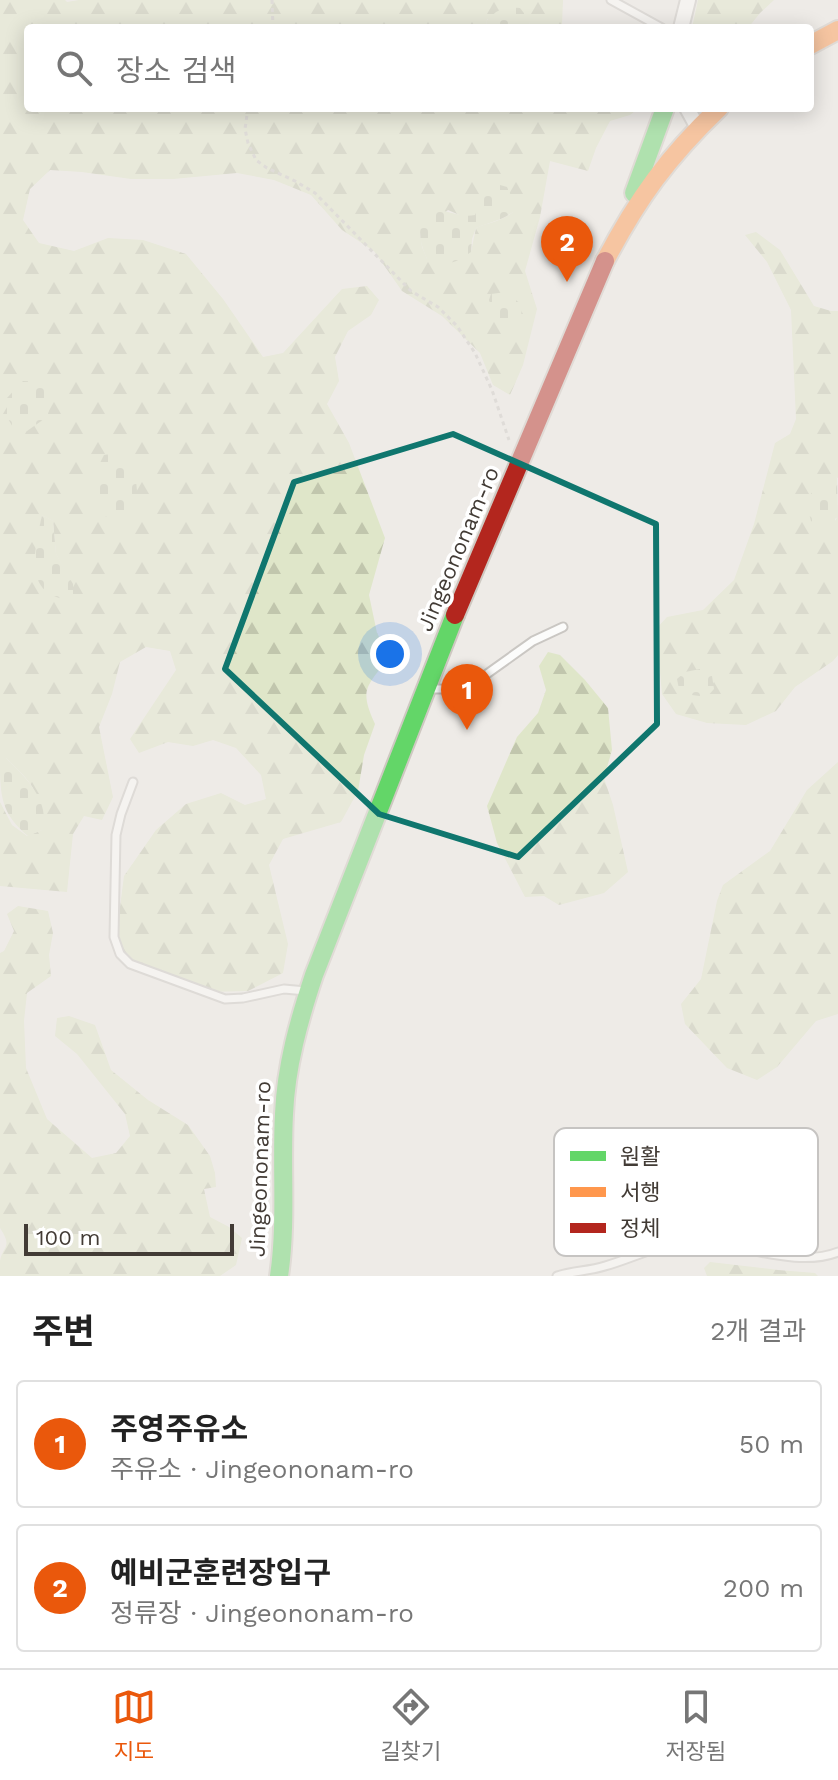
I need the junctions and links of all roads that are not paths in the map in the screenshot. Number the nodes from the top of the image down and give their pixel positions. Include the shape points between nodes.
1 (611, 0) edge
2 (688, 0) edge
3 (655, 24) edge
4 (682, 24) edge
5 (838, 30) edge
6 (814, 43) edge
7 (664, 112) edge
8 (689, 112) edge
9 (715, 112) edge
10 (698, 128) junction
11 (621, 229) junction
12 (563, 627) dead end
13 (426, 689) junction
14 (133, 782) dead end
15 (309, 991) junction
16 (838, 1252) edge
17 (633, 1256) edge
18 (791, 1256) edge
19 (279, 1276) edge
20 (557, 1276) edge

1 - 3 lane
2 - 4 street
5 - 6 main road
7 - 11 main road
8 - 10 street
9 - 10 main road, Jingeononam-ro
10 - 11 main road, Jingeononam-ro via 653,179
11 - 13 main road, Jingeononam-ro
12 - 13 lane via 533,641 477,681
13 - 15 main road, Jingeononam-ro
14 - 15 lane via 116,835 114,937 120,954 130,964 225,999 284,989
15 - 19 main road, Jingeononam-ro via 292,1042 286,1087
16 - 18 lane via 824,1258
17 - 20 lane

